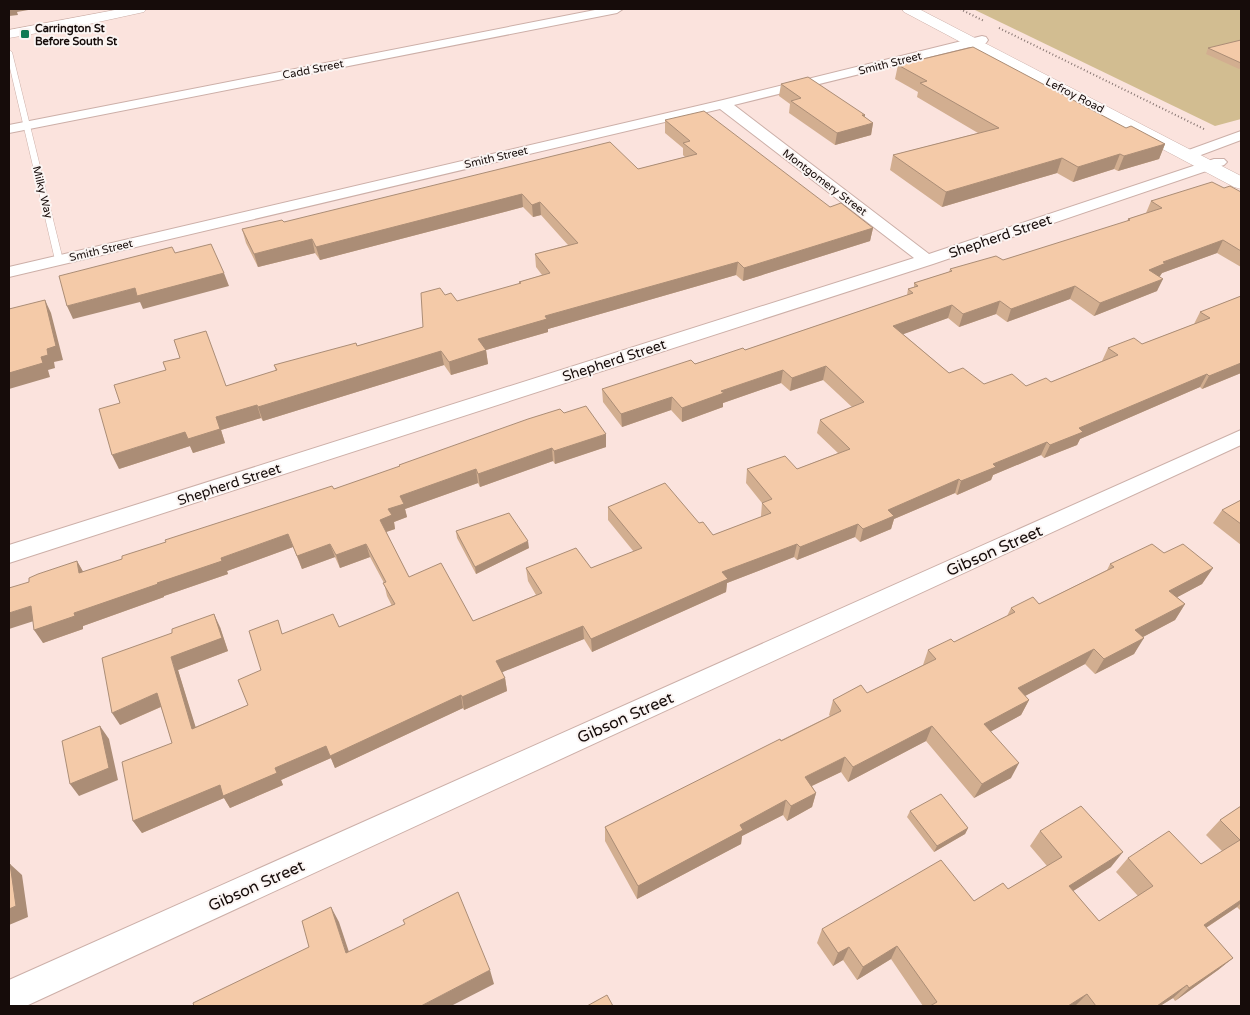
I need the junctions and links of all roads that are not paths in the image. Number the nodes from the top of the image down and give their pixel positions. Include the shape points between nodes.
1 (137, 9) edge
2 (617, 9) edge
3 (909, 9) edge
4 (921, 9) edge
5 (9, 27) edge
6 (9, 34) edge
7 (978, 41) junction
8 (9, 52) edge
9 (723, 104) junction
10 (26, 125) junction
11 (9, 129) edge
12 (1241, 135) edge
13 (1203, 158) junction
14 (1241, 174) edge
15 (1241, 183) edge
16 (59, 260) junction
17 (927, 260) junction
18 (9, 272) edge
19 (1241, 437) edge
20 (9, 554) edge
21 (9, 997) edge

1 - 5 street
1 - 6 street
2 - 10 street, Cadd Street
3 - 7 street, Lefroy Road
4 - 7 street, Lefroy Road
7 - 9 street, Smith Street
7 - 13 street, Lefroy Road
8 - 10 lane, Milky Way
9 - 16 street, Smith Street
9 - 17 street, Montgomery Street
10 - 11 street, Cadd Street
10 - 16 lane, Milky Way
12 - 13 street, Shepherd Street via 1225,140
13 - 14 street, Lefroy Road
13 - 15 street, Lefroy Road
13 - 17 street, Shepherd Street
16 - 18 street, Smith Street
17 - 20 street, Shepherd Street
19 - 21 street, Gibson Street

